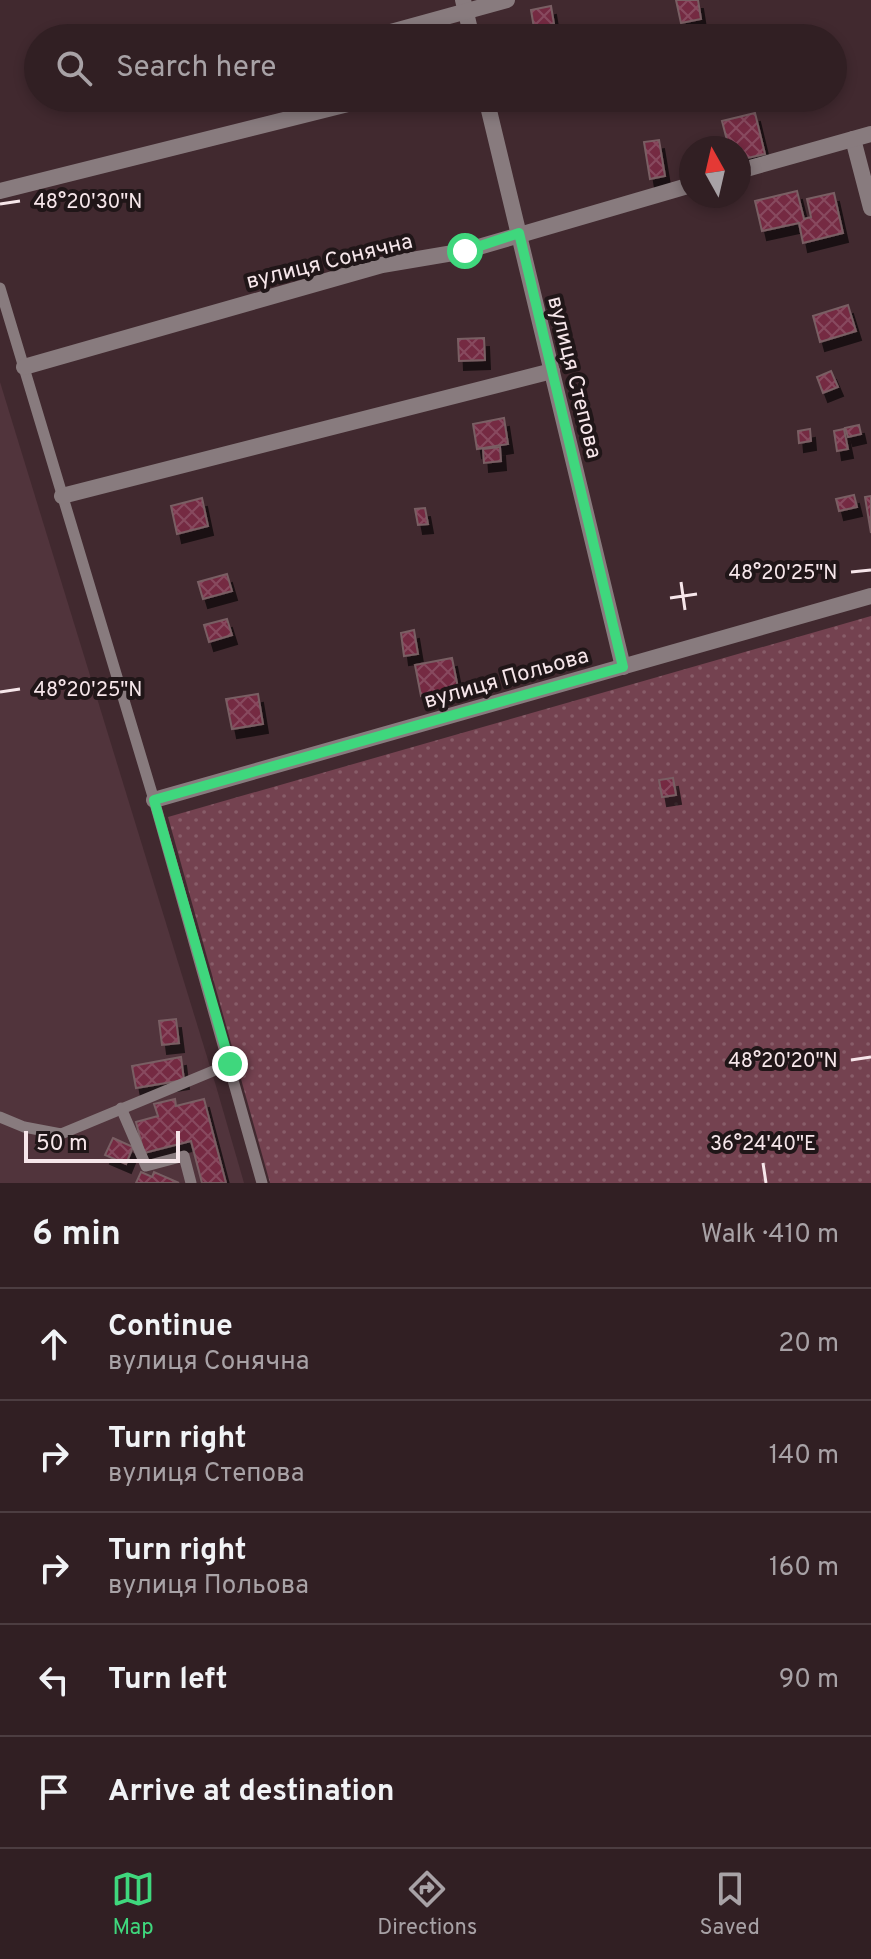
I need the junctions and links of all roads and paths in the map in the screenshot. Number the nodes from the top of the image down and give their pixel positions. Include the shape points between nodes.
1 (507, 0) edge
2 (464, 6) edge
3 (411, 24) edge
4 (316, 112) edge
5 (489, 112) edge
6 (871, 134) edge
7 (853, 139) junction
8 (751, 168) edge
9 (679, 188) edge
10 (0, 191) edge
11 (871, 208) edge
12 (519, 233) junction
13 (0, 288) edge
14 (24, 367) junction
15 (552, 371) junction
16 (62, 496) junction
17 (871, 596) edge
18 (623, 667) junction
19 (154, 800) junction
20 (230, 1064) junction
21 (121, 1108) junction
22 (0, 1117) edge
23 (191, 1183) edge
24 (262, 1183) edge

1 - 2 street
2 - 3 street
4 - 10 street
5 - 12 street, вулиця Степова
6 - 7 street
7 - 8 street
7 - 11 street
9 - 12 street, вулиця Сонячна
12 - 14 street, вулиця Сонячна via 465,251 382,265
12 - 15 street, вулиця Степова
13 - 14 lane
14 - 16 lane
15 - 16 street
15 - 18 street, вулиця Степова
16 - 19 lane
17 - 18 street, вулиця Польова
18 - 19 street, вулиця Польова
19 - 20 lane
20 - 21 lane
20 - 24 lane
21 - 22 lane via 61,1134
21 - 23 lane via 146,1166 184,1156

